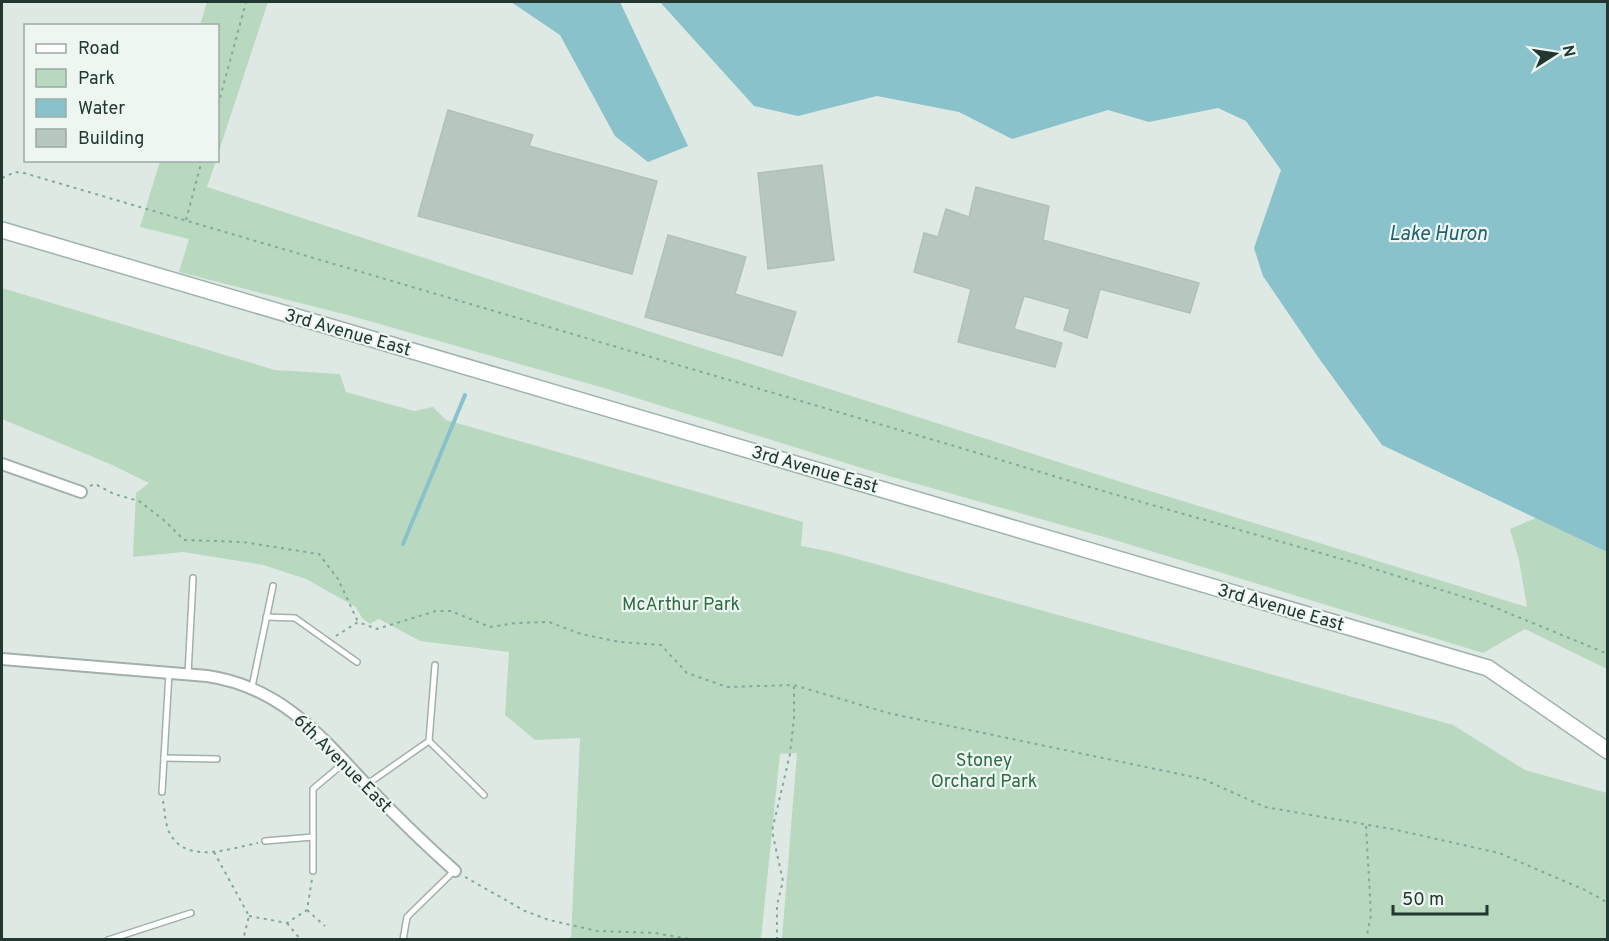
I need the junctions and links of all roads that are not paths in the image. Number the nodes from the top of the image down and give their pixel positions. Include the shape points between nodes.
1 (2, 230) edge
2 (2, 464) edge
3 (81, 492) road end
4 (193, 579) dead end
5 (273, 586) dead end
6 (266, 617) junction
7 (2, 659) edge
8 (357, 662) dead end
9 (435, 665) dead end
10 (169, 673) junction
11 (188, 674) junction
12 (252, 687) junction
13 (429, 741) junction
14 (1608, 751) edge
15 (164, 758) junction
16 (217, 759) dead end
17 (345, 762) junction
18 (366, 785) junction
19 (162, 792) road end
20 (484, 795) dead end
21 (313, 837) junction
22 (265, 841) road end
23 (314, 871) road end
24 (454, 871) joint
25 (191, 912) dead end
26 (108, 939) edge
27 (403, 939) edge

1 - 14 main road, 3rd Avenue East via 1488,668
2 - 3 street
4 - 11 lane
5 - 6 lane
6 - 8 lane via 295,618
6 - 12 lane
7 - 10 street, 6th Avenue East
9 - 13 lane
10 - 11 street, 6th Avenue East
10 - 15 lane
11 - 12 street, 6th Avenue East
12 - 17 street, 6th Avenue East via 288,709
13 - 18 lane
13 - 20 lane
15 - 16 lane
15 - 19 lane
17 - 18 street, 6th Avenue East
17 - 21 lane via 313,789
18 - 24 street, 6th Avenue East
21 - 22 lane
21 - 23 lane
24 - 27 lane via 407,917
25 - 26 lane

